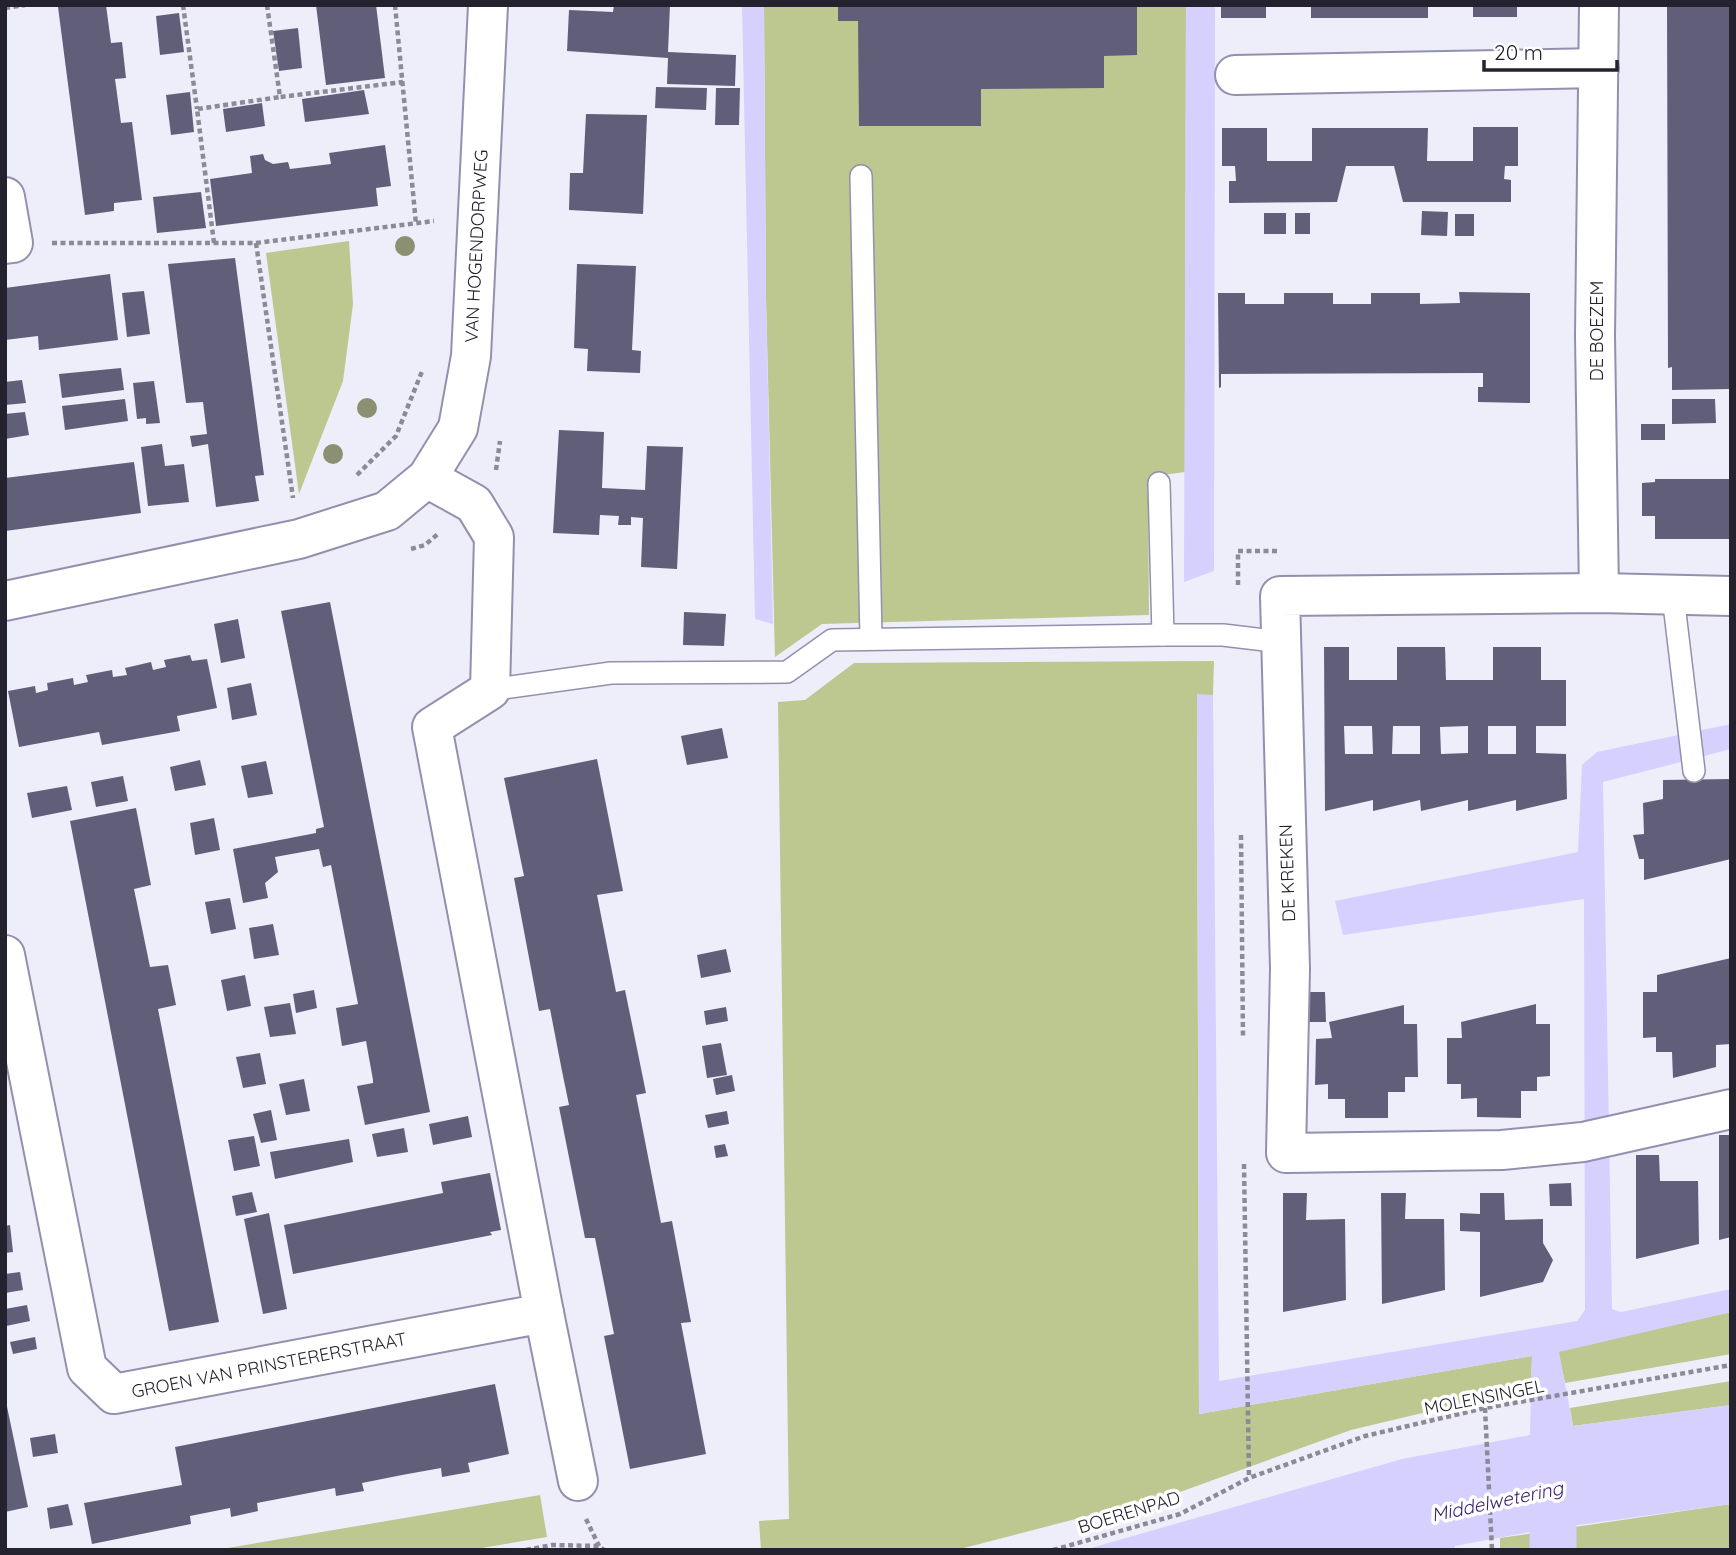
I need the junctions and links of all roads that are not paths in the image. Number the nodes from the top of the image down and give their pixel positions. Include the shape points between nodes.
1 (488, 5) edge
2 (1599, 5) edge
3 (1599, 68) junction
4 (1235, 75) dead end
5 (861, 176) dead end
6 (5, 197) edge
7 (9, 243) edge
8 (427, 478) junction
9 (1159, 483) dead end
10 (1599, 593) junction
11 (1673, 596) junction
12 (1731, 596) edge
13 (5, 601) edge
14 (1163, 635) junction
15 (871, 638) junction
16 (1281, 642) junction
17 (490, 690) junction
18 (1694, 771) dead end
19 (5, 955) edge
20 (1731, 1109) edge
21 (544, 1312) junction
22 (578, 1481) dead end

1 - 8 street, VAN HOGENDORPWEG via 471,356 458,428
2 - 3 street, DE BOEZEM
3 - 4 street
3 - 10 street, DE BOEZEM via 1595,336
5 - 15 lane
6 - 7 street
8 - 13 street, VAN HOGENDORPWEG via 387,511 299,540
8 - 17 street via 474,504 494,537
9 - 14 lane
10 - 11 street, DE KREKEN
10 - 16 street, DE KREKEN via 1280,596
11 - 12 street, DE KREKEN
11 - 18 lane
14 - 15 lane
14 - 16 lane via 1223,635
15 - 17 lane via 832,640 786,672 611,673
16 - 20 street, DE KREKEN via 1290,969 1286,1153 1502,1150 1583,1142
17 - 21 street via 432,727
19 - 21 street, GROEN VAN PRINSTERERSTRAAT via 87,1367 114,1394
21 - 22 street

